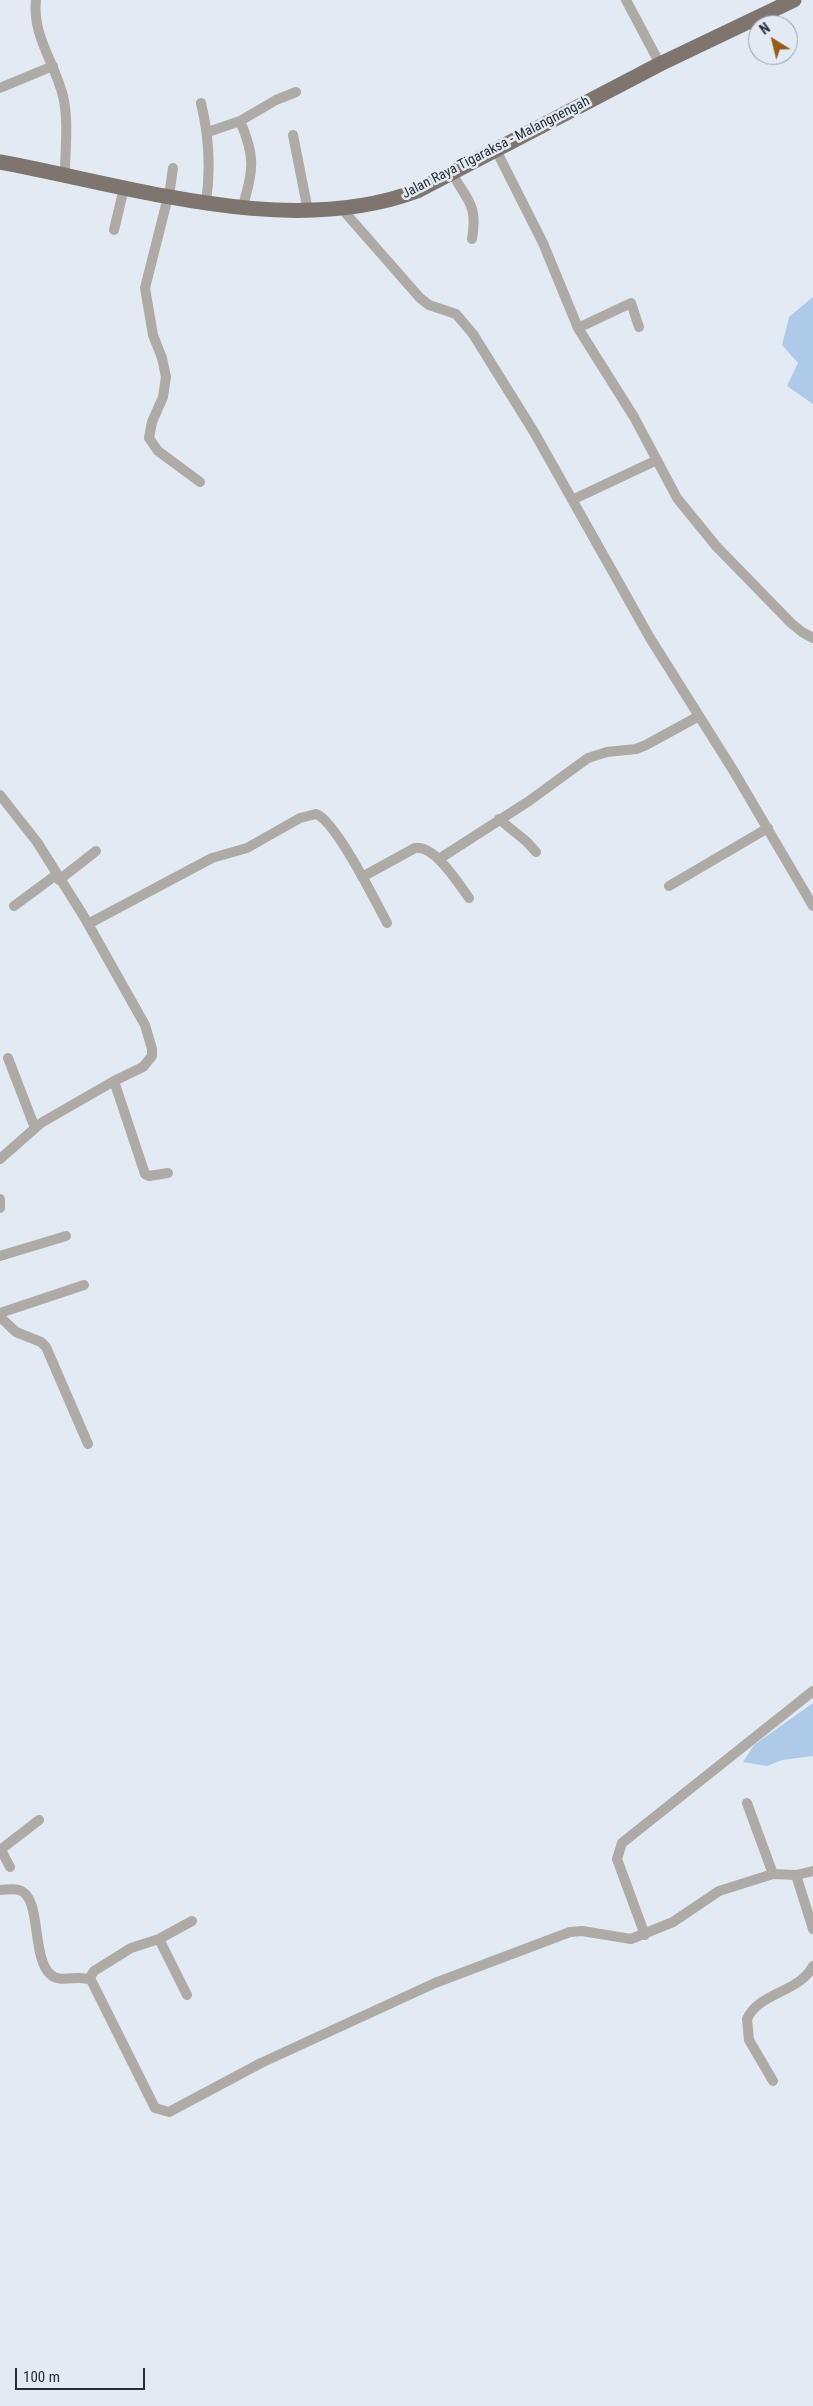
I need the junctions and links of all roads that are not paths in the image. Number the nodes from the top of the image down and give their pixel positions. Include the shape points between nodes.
1 (36, 0) edge
2 (626, 0) edge
3 (794, 0) edge
4 (660, 64) junction
5 (53, 66) junction
6 (0, 88) edge
7 (296, 92) dead end
8 (201, 103) dead end
9 (240, 121) junction
10 (208, 132) junction
11 (294, 135) dead end
12 (496, 150) junction
13 (0, 162) edge
14 (173, 168) dead end
15 (452, 173) junction
16 (65, 174) junction
17 (124, 188) junction
18 (168, 196) junction
19 (206, 202) junction
20 (243, 206) junction
21 (342, 210) junction
22 (308, 211) junction
23 (114, 230) dead end
24 (472, 239) dead end
25 (639, 327) dead end
26 (578, 328) junction
27 (657, 460) junction
28 (200, 482) dead end
29 (572, 500) junction
30 (813, 638) edge
31 (699, 716) junction
32 (0, 795) edge
33 (499, 820) junction
34 (768, 828) junction
35 (96, 851) dead end
36 (536, 852) dead end
37 (439, 859) junction
38 (362, 877) junction
39 (58, 878) junction
40 (669, 886) dead end
41 (469, 898) dead end
42 (14, 906) dead end
43 (813, 906) edge
44 (387, 923) dead end
45 (88, 924) junction
46 (8, 1058) dead end
47 (114, 1081) junction
48 (35, 1128) junction
49 (0, 1159) edge
50 (168, 1173) dead end
51 (0, 1199) edge
52 (0, 1208) edge
53 (66, 1236) dead end
54 (0, 1256) edge
55 (84, 1285) dead end
56 (0, 1313) edge
57 (0, 1317) edge
58 (88, 1444) dead end
59 (813, 1691) edge
60 (747, 1803) dead end
61 (39, 1820) dead end
62 (0, 1850) edge
63 (10, 1868) dead end
64 (813, 1871) edge
65 (773, 1874) junction
66 (796, 1875) junction
67 (0, 1890) edge
68 (192, 1922) dead end
69 (813, 1929) edge
70 (645, 1935) junction
71 (159, 1939) junction
72 (813, 1966) edge
73 (89, 1979) junction
74 (187, 1996) dead end
75 (773, 2080) dead end

1 - 5 street via 37,30
2 - 4 street
3 - 4 main road, Jalan Raya Tigaraksa - Malangnengah
4 - 12 main road, Jalan Raya Tigaraksa - Malangnengah
5 - 6 street
5 - 16 street via 66,113
7 - 9 street
8 - 10 street
9 - 10 street
9 - 20 street via 253,164
10 - 19 street via 210,166
11 - 22 street
12 - 15 main road, Jalan Raya Tigaraksa - Malangnengah
12 - 26 street via 543,243
13 - 16 main road, Jalan Raya Tigaraksa - Malangnengah
14 - 18 street
15 - 21 main road, Jalan Raya Tigaraksa - Malangnengah via 395,199
15 - 24 street via 474,212
16 - 17 main road, Jalan Raya Tigaraksa - Malangnengah
17 - 18 main road, Jalan Raya Tigaraksa - Malangnengah
17 - 23 street
18 - 19 main road, Jalan Raya Tigaraksa - Malangnengah
18 - 28 street via 145,288 152,335 166,377 149,438 158,450
19 - 20 main road, Jalan Raya Tigaraksa - Malangnengah
20 - 22 main road, Jalan Raya Tigaraksa - Malangnengah
21 - 22 main road, Jalan Raya Tigaraksa - Malangnengah
21 - 29 street via 425,302 452,312 469,329 534,432
25 - 26 street via 631,304
26 - 27 street
27 - 29 street
27 - 30 street via 687,513 791,623
29 - 31 street via 650,638
31 - 33 street via 641,747 588,758
31 - 34 street
32 - 39 street via 37,842
33 - 36 street
33 - 37 street
34 - 40 street
34 - 43 street
35 - 39 street
37 - 38 street via 424,848 415,848
37 - 41 street
38 - 44 street
38 - 45 street via 326,821 313,814 247,848 212,858
39 - 42 street
39 - 45 street
45 - 47 street via 145,1024 152,1049 152,1056 143,1067
46 - 48 street
47 - 48 street
47 - 50 street via 145,1174
48 - 49 street
51 - 52 street
53 - 54 street
55 - 56 street
57 - 58 street via 16,1332 46,1347
59 - 70 street via 622,1843 617,1859
60 - 65 street
61 - 62 street
62 - 63 street
64 - 66 street
65 - 66 street
65 - 70 street via 719,1891 673,1922
66 - 69 street
67 - 73 street via 20,1890 28,1897 39,1954 51,1976
68 - 71 street
70 - 73 street via 631,1939 570,1932 435,1983 261,2063 169,2112 154,2108
71 - 73 street via 131,1948 94,1971
71 - 74 street
72 - 75 street via 799,1983 756,2007 747,2019 749,2040

